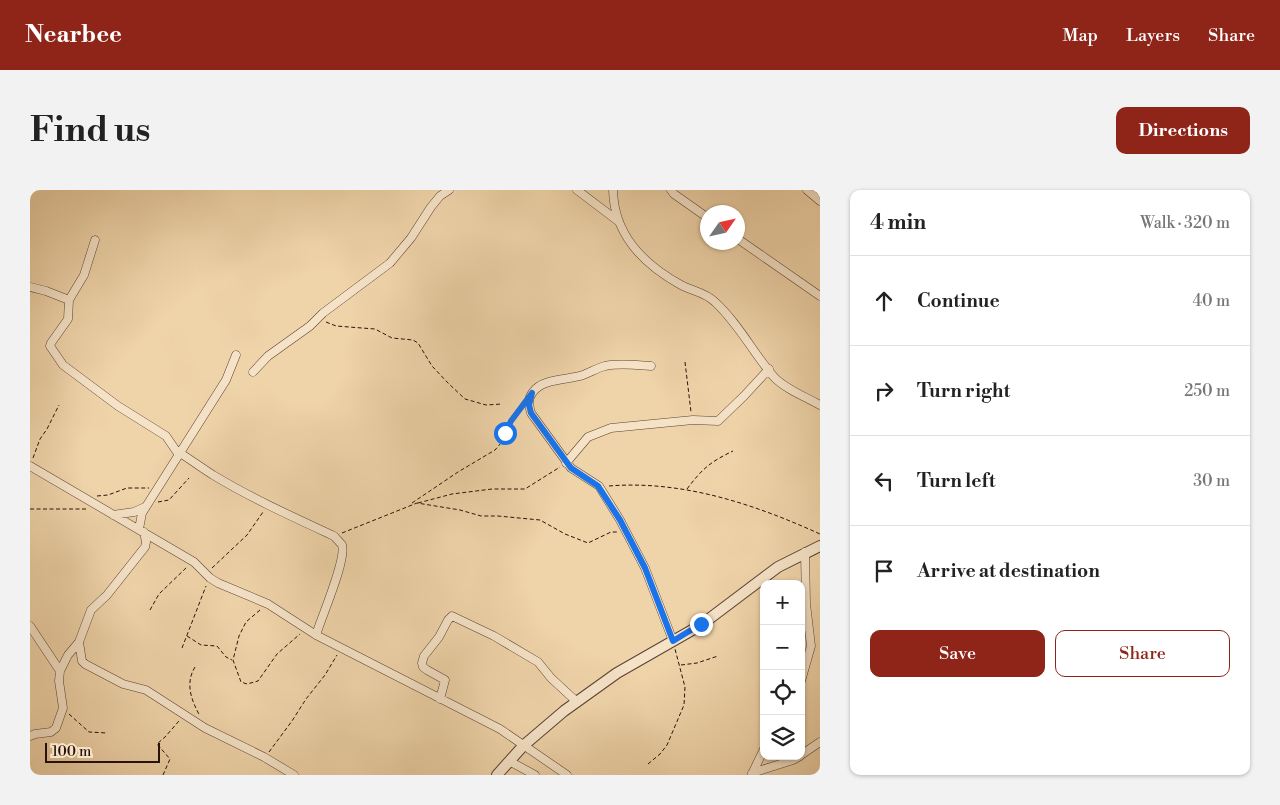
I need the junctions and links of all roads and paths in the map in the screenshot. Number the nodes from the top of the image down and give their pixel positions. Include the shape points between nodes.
1 (448, 190) edge
2 (576, 190) edge
3 (613, 190) edge
4 (671, 190) edge
5 (807, 190) edge
6 (820, 202) edge
7 (700, 212) edge
8 (618, 221) junction
9 (95, 240) dead end
10 (745, 244) edge
11 (30, 287) edge
12 (820, 296) edge
13 (69, 300) junction
14 (315, 321) junction
15 (236, 355) dead end
16 (685, 362) dead end
17 (651, 366) dead end
18 (769, 369) junction
19 (253, 372) dead end
20 (532, 393) junction
21 (502, 404) dead end
22 (59, 405) dead end
23 (820, 405) edge
24 (693, 420) junction
25 (732, 451) dead end
26 (180, 454) junction
27 (566, 462) junction
28 (31, 463) edge
29 (189, 478) dead end
30 (598, 486) junction
31 (158, 488) junction
32 (686, 490) junction
33 (81, 497) junction
34 (417, 503) junction
35 (412, 504) junction
36 (148, 505) junction
37 (268, 505) junction
38 (30, 509) edge
39 (104, 510) junction
40 (113, 515) junction
41 (142, 531) junction
42 (820, 534) edge
43 (628, 535) junction
44 (334, 536) junction
45 (820, 546) edge
46 (805, 552) junction
47 (194, 562) junction
48 (210, 578) junction
49 (268, 604) junction
50 (150, 610) dead end
51 (30, 626) edge
52 (306, 629) junction
53 (187, 635) junction
54 (316, 635) junction
55 (673, 641) junction
56 (79, 642) junction
57 (182, 648) dead end
58 (342, 648) junction
59 (718, 656) dead end
60 (233, 660) junction
61 (680, 665) junction
62 (195, 667) dead end
63 (804, 670) edge
64 (60, 671) junction
65 (440, 699) junction
66 (577, 702) junction
67 (64, 708) junction
68 (186, 717) junction
69 (205, 728) junction
70 (108, 733) dead end
71 (30, 736) edge
72 (820, 742) edge
73 (523, 746) junction
74 (805, 752) edge
75 (264, 757) junction
76 (760, 757) edge
77 (793, 760) edge
78 (509, 761) junction
79 (648, 764) dead end
80 (752, 774) edge
81 (163, 775) edge
82 (294, 775) edge
83 (497, 775) edge
84 (535, 775) edge
85 (567, 775) edge

1 - 14 street via 431,207 390,263
2 - 8 street
3 - 8 street
4 - 7 street
5 - 6 street
8 - 18 street via 641,258 680,284 714,301
9 - 13 street via 84,275
10 - 12 street
11 - 13 street
13 - 26 street via 68,319 51,343 52,350 63,365 118,406 166,436
14 - 19 street via 268,356
14 - 21 path via 372,328 394,338 413,340 432,366 465,399 486,405
15 - 26 street via 226,380
16 - 24 path
17 - 20 street via 603,366 549,383
18 - 23 street via 775,378
18 - 24 street via 719,420
20 - 27 street via 531,413
20 - 35 path via 511,421 498,448
22 - 28 path
24 - 27 street via 610,428 586,439
25 - 32 path via 709,464
26 - 31 street
26 - 37 street
27 - 30 street via 576,473
27 - 34 path via 525,489 452,494
28 - 33 street
29 - 36 path via 169,500
30 - 32 path via 651,485
30 - 43 street
31 - 33 path via 127,488 108,495
31 - 36 street
32 - 42 path via 763,510
33 - 39 street
34 - 35 path
34 - 43 path via 481,516 540,520 588,543 611,532
35 - 44 path
36 - 40 street via 134,512
36 - 41 street via 141,515
37 - 44 street
37 - 48 path via 232,551 212,568
38 - 39 path
39 - 40 street
40 - 41 street
41 - 47 street
41 - 56 street via 145,547 91,610
43 - 55 street via 645,568
44 - 54 street via 342,546 343,554
45 - 46 street
46 - 55 street via 778,567
46 - 63 street via 811,646
47 - 48 street
47 - 50 path via 159,594
48 - 49 street
48 - 53 path
49 - 52 street
49 - 60 path via 246,622
51 - 64 street
52 - 54 street
52 - 60 path via 277,654 257,682 248,684 240,681
53 - 57 path
53 - 60 path via 201,645 217,646
54 - 58 street
55 - 61 path
55 - 66 street via 617,673
56 - 64 street
56 - 68 street via 85,664 123,684 146,690
58 - 65 street
58 - 75 path
59 - 61 path
61 - 79 path via 685,687 684,705 667,745
62 - 69 path via 189,678 191,700
64 - 67 street
65 - 66 street via 445,680 427,670 422,663 452,616 538,662
65 - 73 street via 500,730
66 - 73 street
67 - 70 path via 89,732
67 - 71 street via 53,730
68 - 69 street
68 - 81 path via 157,744 170,757
69 - 75 street
72 - 74 street
73 - 78 street
73 - 85 street
75 - 82 street
76 - 80 street
77 - 80 street
78 - 83 street
78 - 84 street

